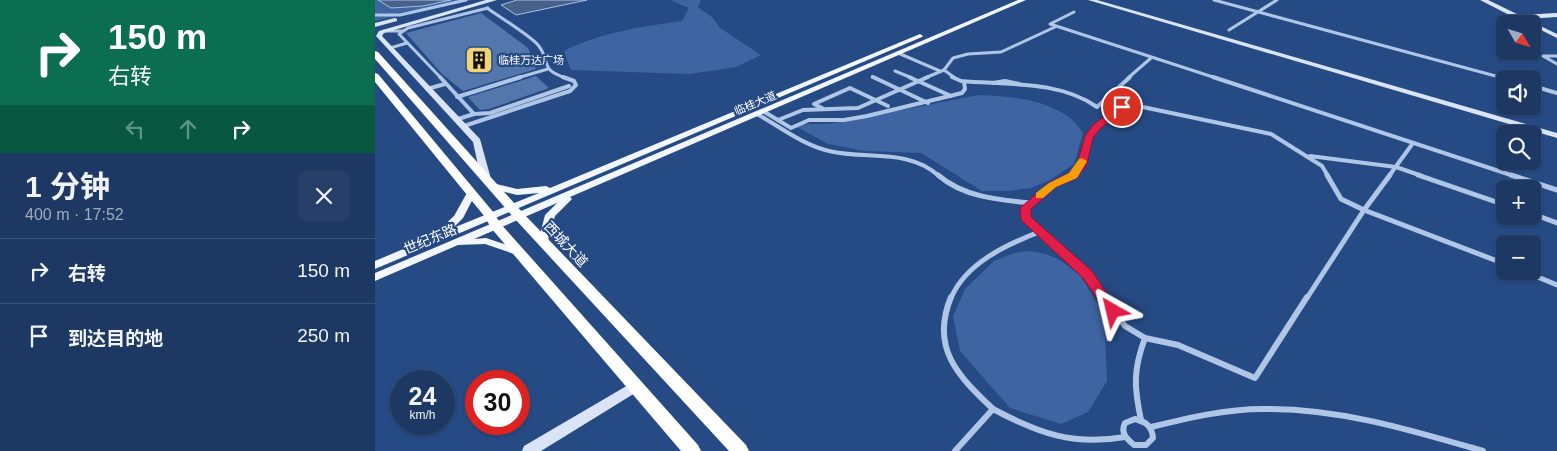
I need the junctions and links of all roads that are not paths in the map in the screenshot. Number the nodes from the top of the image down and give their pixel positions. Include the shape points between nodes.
1 (466, 0) edge
2 (494, 0) edge
3 (1007, 0) edge
4 (1023, 0) edge
5 (1091, 0) edge
6 (1214, 0) edge
7 (1277, 0) edge
8 (1474, 0) edge
9 (1483, 0) edge
10 (481, 2) edge
11 (488, 8) junction
12 (1074, 12) dead end
13 (1258, 12) junction
14 (375, 15) edge
15 (1508, 15) edge
16 (1516, 15) edge
17 (1557, 15) edge
18 (1541, 16) edge
19 (1055, 27) junction
20 (376, 28) edge
21 (1541, 28) edge
22 (1229, 30) dead end
23 (404, 31) junction
24 (1541, 33) edge
25 (1557, 36) edge
26 (1557, 42) edge
27 (407, 43) junction
28 (390, 48) junction
29 (898, 53) junction
30 (375, 54) edge
31 (1557, 56) edge
32 (1151, 58) junction
33 (1557, 64) edge
34 (548, 68) junction
35 (895, 71) dead end
36 (942, 71) junction
37 (375, 76) edge
38 (872, 77) dead end
39 (1496, 77) edge
40 (964, 82) junction
41 (445, 84) junction
42 (569, 86) dead end
43 (1541, 88) edge
44 (427, 89) junction
45 (1557, 93) edge
46 (951, 96) junction
47 (457, 97) junction
48 (875, 100) junction
49 (928, 103) junction
50 (888, 106) dead end
51 (825, 109) junction
52 (760, 112) junction
53 (474, 114) junction
54 (458, 119) junction
55 (778, 120) junction
56 (464, 126) junction
57 (1557, 136) edge
58 (1413, 144) junction
59 (1308, 156) junction
60 (1396, 167) junction
61 (489, 182) junction
62 (571, 183) junction
63 (580, 190) junction
64 (1557, 190) edge
65 (471, 193) junction
66 (1496, 202) edge
67 (1031, 203) junction
68 (1364, 210) junction
69 (515, 212) junction
70 (1541, 217) edge
71 (493, 221) junction
72 (1557, 223) edge
73 (1039, 232) junction
74 (429, 241) junction
75 (543, 242) junction
76 (444, 247) junction
77 (518, 252) junction
78 (1496, 261) edge
79 (375, 264) edge
80 (375, 278) edge
81 (1541, 278) edge
82 (1557, 285) edge
83 (1145, 338) junction
84 (635, 386) junction
85 (993, 409) junction
86 (1141, 420) junction
87 (1151, 428) junction
88 (1125, 437) junction
89 (1141, 448) edge
90 (529, 451) edge
91 (692, 451) edge
92 (740, 451) edge
93 (955, 451) edge
94 (1483, 451) edge

1 - 14 street via 400,15
2 - 10 main road
3 - 62 main road, 临桂大道
4 - 29 main road, 临桂大道
5 - 57 main road
6 - 13 street
7 - 13 street
8 - 15 main road
9 - 16 main road
10 - 11 street
10 - 20 main road
10 - 20 main road
11 - 23 street
11 - 34 street via 538,46
12 - 19 street via 1050,23
13 - 22 street
13 - 39 street
17 - 18 main road
19 - 32 street
19 - 36 street via 1002,52 957,57
20 - 23 street
20 - 28 main road
21 - 25 main road
23 - 27 street via 399,34
24 - 26 main road
27 - 28 street
27 - 41 street
28 - 44 main road
29 - 36 street
29 - 52 main road, 临桂大道
30 - 61 highway, 西城大道
31 - 33 street via 1543,56
32 - 40 street via 1097,107 1070,94 1026,86
32 - 58 street
34 - 47 street
34 - 56 street via 555,75 574,81 576,87
35 - 46 street
36 - 40 street
36 - 48 street
37 - 65 highway
38 - 49 street
40 - 46 street via 964,91
41 - 44 street
41 - 47 street
42 - 53 street via 490,112
43 - 45 street
44 - 54 main road
46 - 49 street
47 - 53 street
48 - 50 street
48 - 51 street via 858,108
48 - 51 street via 850,88 814,104
49 - 55 street via 856,118 809,120 791,128
51 - 55 street via 803,110
52 - 55 street
52 - 63 main road, 临桂大道
52 - 67 street via 811,145 828,151 918,161 968,192 986,198
53 - 54 street
54 - 56 main road
56 - 61 main road via 477,141
58 - 60 street
58 - 64 street
59 - 60 street
59 - 67 street via 1259,130 1137,106 1122,107 1088,138 1082,164 1073,176 1053,185
59 - 68 street via 1322,166 1341,199
60 - 66 street
60 - 68 street
61 - 62 main road via 517,192 535,192
61 - 69 highway, 西城大道
62 - 69 main road, 临桂大道
63 - 69 main road, 临桂大道
63 - 75 main road via 550,214
65 - 71 highway
65 - 74 main road via 459,218
67 - 73 street via 1025,208 1025,218
68 - 78 street
68 - 83 street via 1255,378 1178,345
69 - 71 main road, 临桂大道
69 - 75 highway, 西城大道
70 - 72 street
71 - 74 main road, 世纪东路
71 - 76 main road, 世纪东路
71 - 77 highway
73 - 83 street via 1088,274 1125,326
73 - 85 street via 981,263 954,290 945,311 944,338 948,356
74 - 79 main road, 世纪东路
75 - 92 highway, 西城大道
76 - 77 main road via 486,240
76 - 80 main road, 世纪东路
77 - 84 highway
81 - 82 street
83 - 86 street via 1136,360 1133,381
84 - 90 main road
84 - 91 highway
85 - 88 street via 1053,436 1092,442
85 - 93 street
86 - 87 street
86 - 88 street via 1125,423
87 - 89 street via 1153,438
87 - 94 street via 1201,415 1263,409 1318,412 1398,426
88 - 89 street

